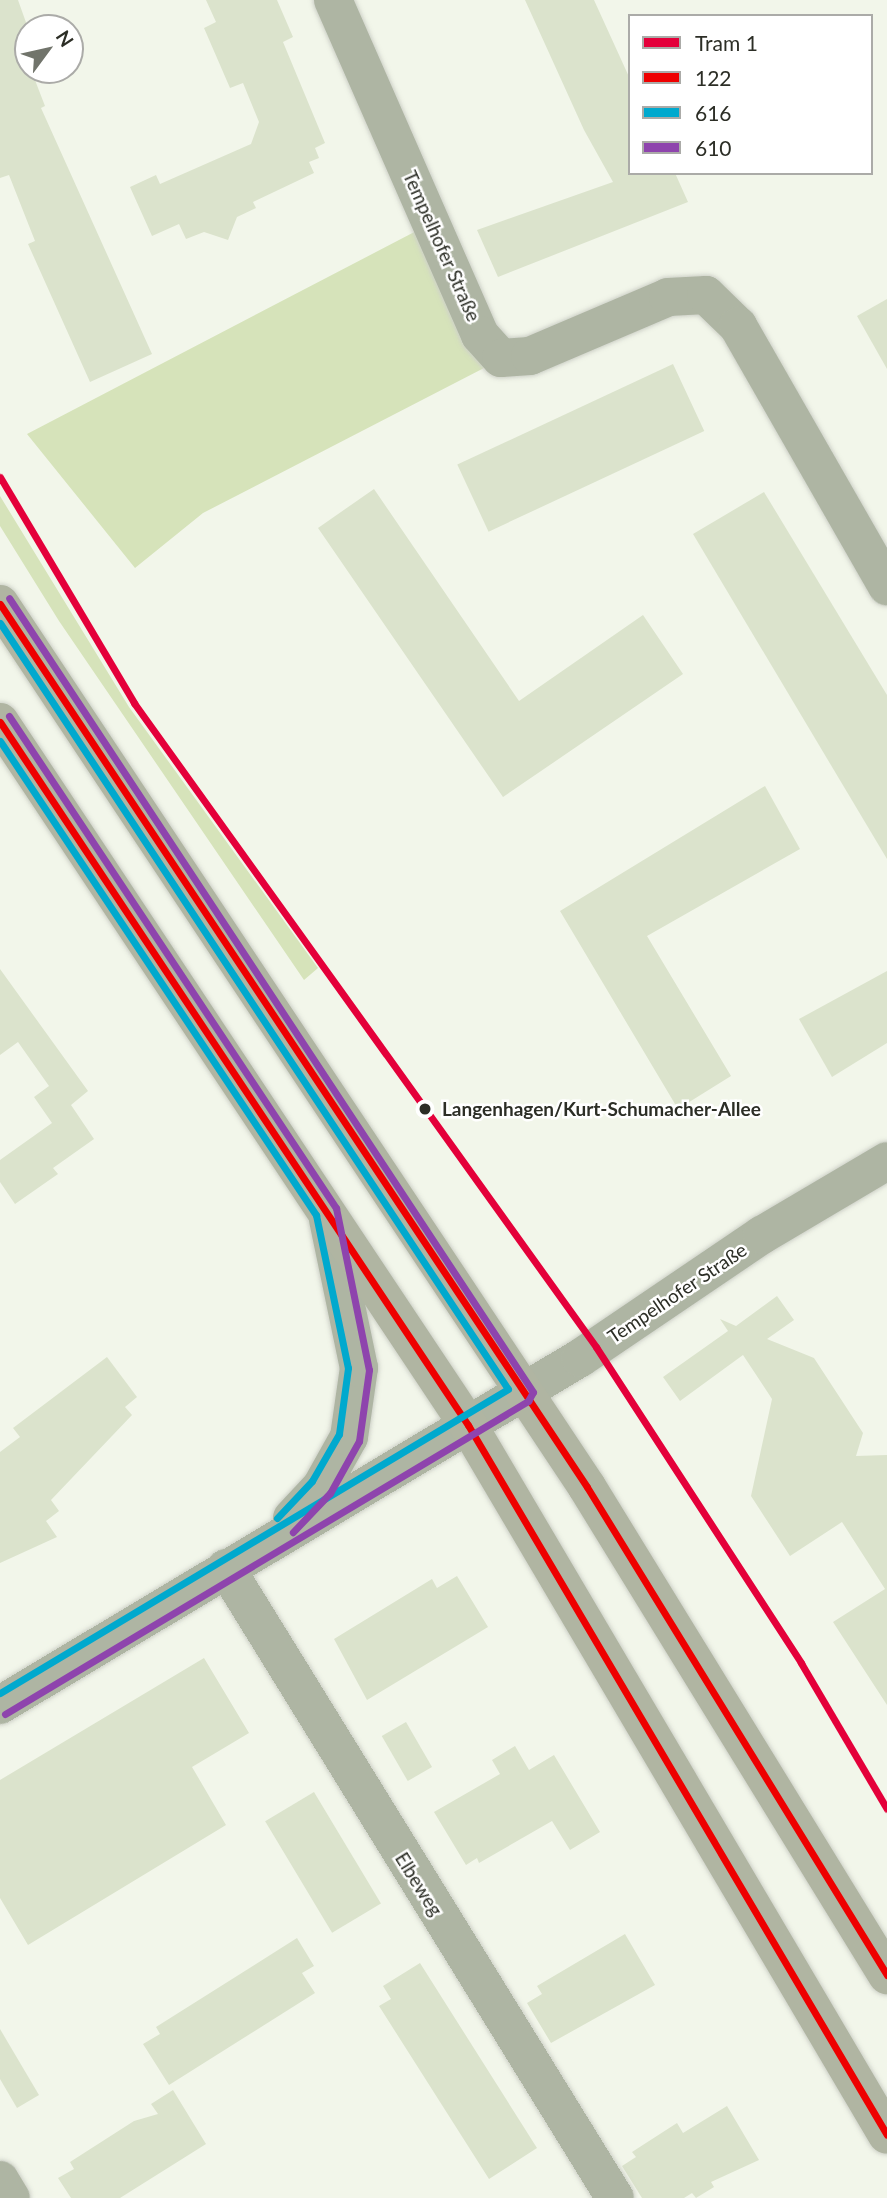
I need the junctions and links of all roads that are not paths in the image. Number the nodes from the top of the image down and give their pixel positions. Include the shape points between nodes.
1 (333, 0) edge
2 (887, 586) edge
3 (0, 604) edge
4 (0, 722) edge
5 (887, 1161) edge
6 (326, 1211) junction
7 (523, 1392) junction
8 (468, 1425) junction
9 (266, 1545) junction
10 (226, 1568) junction
11 (0, 1705) edge
12 (887, 1975) edge
13 (887, 2135) edge
14 (615, 2198) edge

1 - 2 street, Tempelhofer Straße via 480,335 501,358 530,356 668,297 706,295 738,326
3 - 7 main road
4 - 6 main road
5 - 7 street, Tempelhofer Straße via 762,1235
6 - 8 main road
6 - 9 street via 359,1368 349,1437 321,1487
7 - 8 street, Tempelhofer Straße
7 - 12 main road via 587,1487
8 - 9 street, Tempelhofer Straße
8 - 13 main road
9 - 10 street, Tempelhofer Straße
10 - 11 street, Tempelhofer Straße
10 - 14 street, Elbeweg

